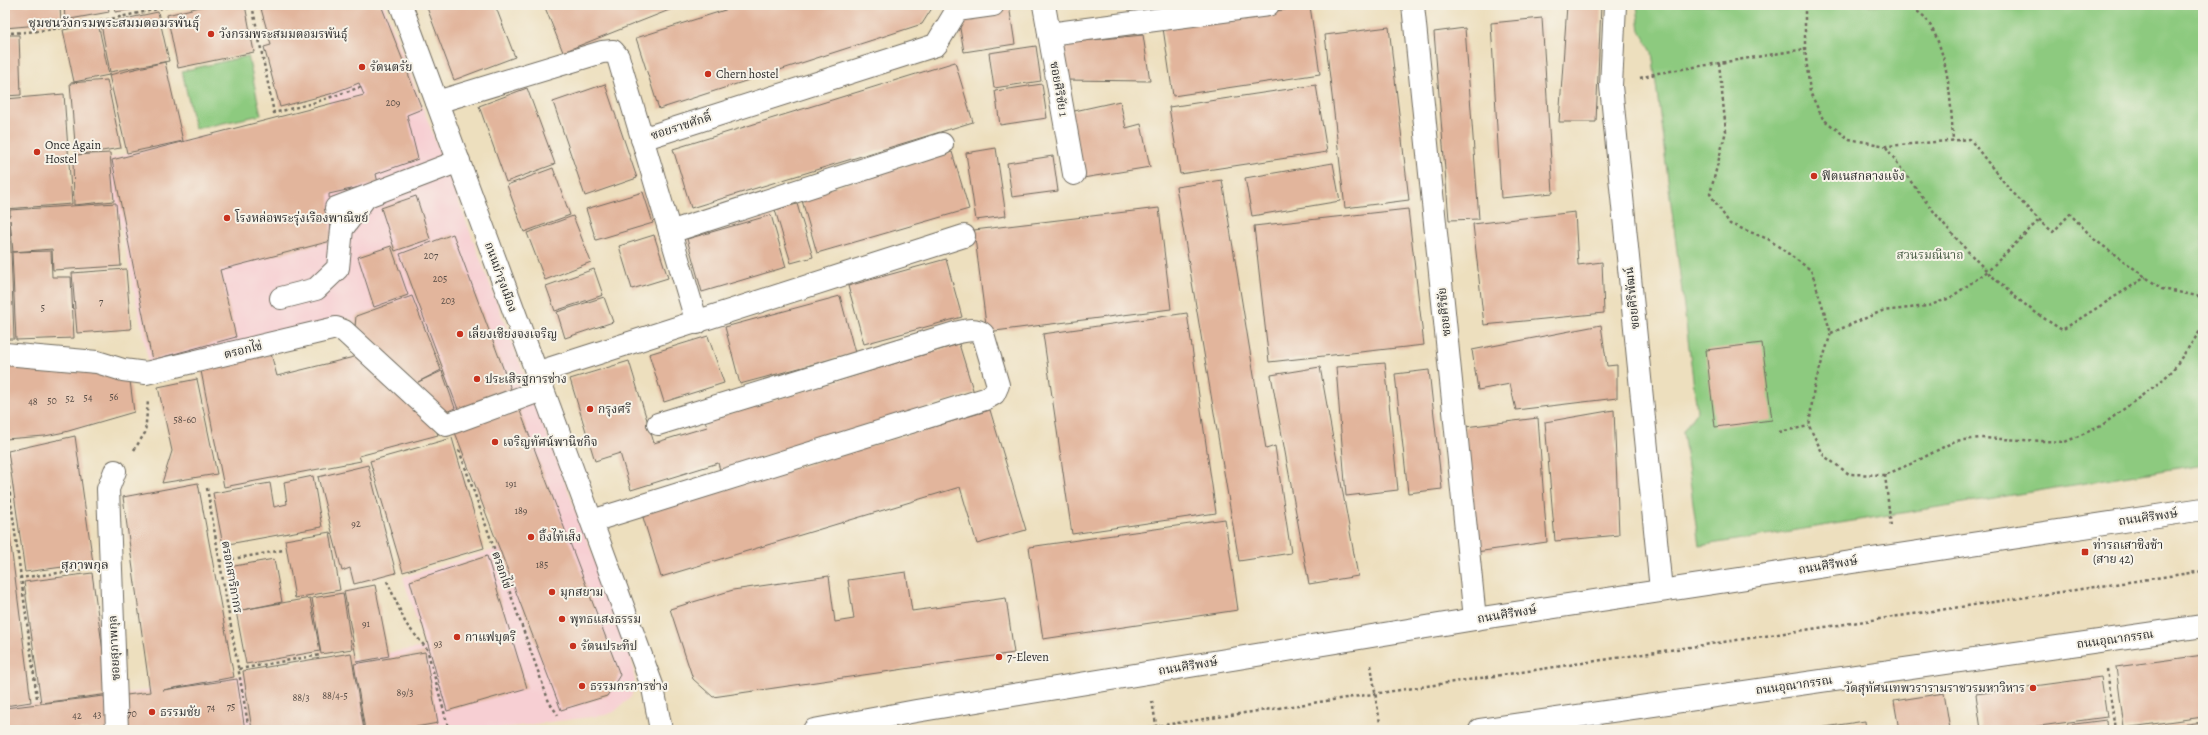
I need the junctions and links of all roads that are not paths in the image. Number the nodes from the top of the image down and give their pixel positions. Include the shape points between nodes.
1 (400, 5) edge
2 (993, 5) edge
3 (1044, 5) edge
4 (1268, 5) edge
5 (1413, 5) edge
6 (1615, 5) edge
7 (1049, 34) junction
8 (437, 102) junction
9 (642, 139) junction
10 (942, 144) dead end
11 (459, 160) junction
12 (1074, 174) dead end
13 (365, 198) junction
14 (336, 208) dead end
15 (670, 232) junction
16 (964, 236) dead end
17 (281, 298) dead end
18 (697, 322) junction
19 (5, 354) edge
20 (539, 382) junction
21 (658, 424) dead end
22 (115, 471) road end
23 (2203, 509) edge
24 (592, 521) junction
25 (1661, 590) junction
26 (1475, 619) junction
27 (2203, 626) edge
28 (117, 730) edge
29 (661, 730) edge
30 (814, 730) edge
31 (1480, 730) edge

1 - 8 street, ถนนบำรุงเมือง
2 - 9 street, ซอยราชศักดิ์ via 957,10 936,45
3 - 7 street, ซอยศิริชัย 1
4 - 7 street
5 - 26 street, ซอยศิริชัย
6 - 25 street, ซอยศิริพัฒน์ via 1611,86
7 - 12 street, ซอยศิริชัย 1
8 - 9 street, ซอยราชศักดิ์ via 602,52 612,52 618,57
8 - 11 street, ถนนบำรุงเมือง
9 - 15 street
10 - 15 street
11 - 13 street
11 - 20 street, ถนนบำรุงเมือง
13 - 14 street
13 - 17 street via 342,229 338,268 316,289
15 - 18 street
16 - 18 street
18 - 20 street
19 - 20 street, ตรอกไข่ via 97,362 123,370 146,373 336,328 344,331 446,425
20 - 24 street, ถนนบำรุงเมือง
21 - 24 street via 955,333 973,330 983,334 998,385 994,394 985,399
22 - 28 street, ซอยสุภาพกุล via 108,489
23 - 25 street, ถนนศิริพงษ์
24 - 29 street, ถนนบำรุงเมือง via 654,688
25 - 26 street, ถนนศิริพงษ์
26 - 30 street, ถนนศิริพงษ์ via 931,708
27 - 31 street, ถนนอุณากรรณ

